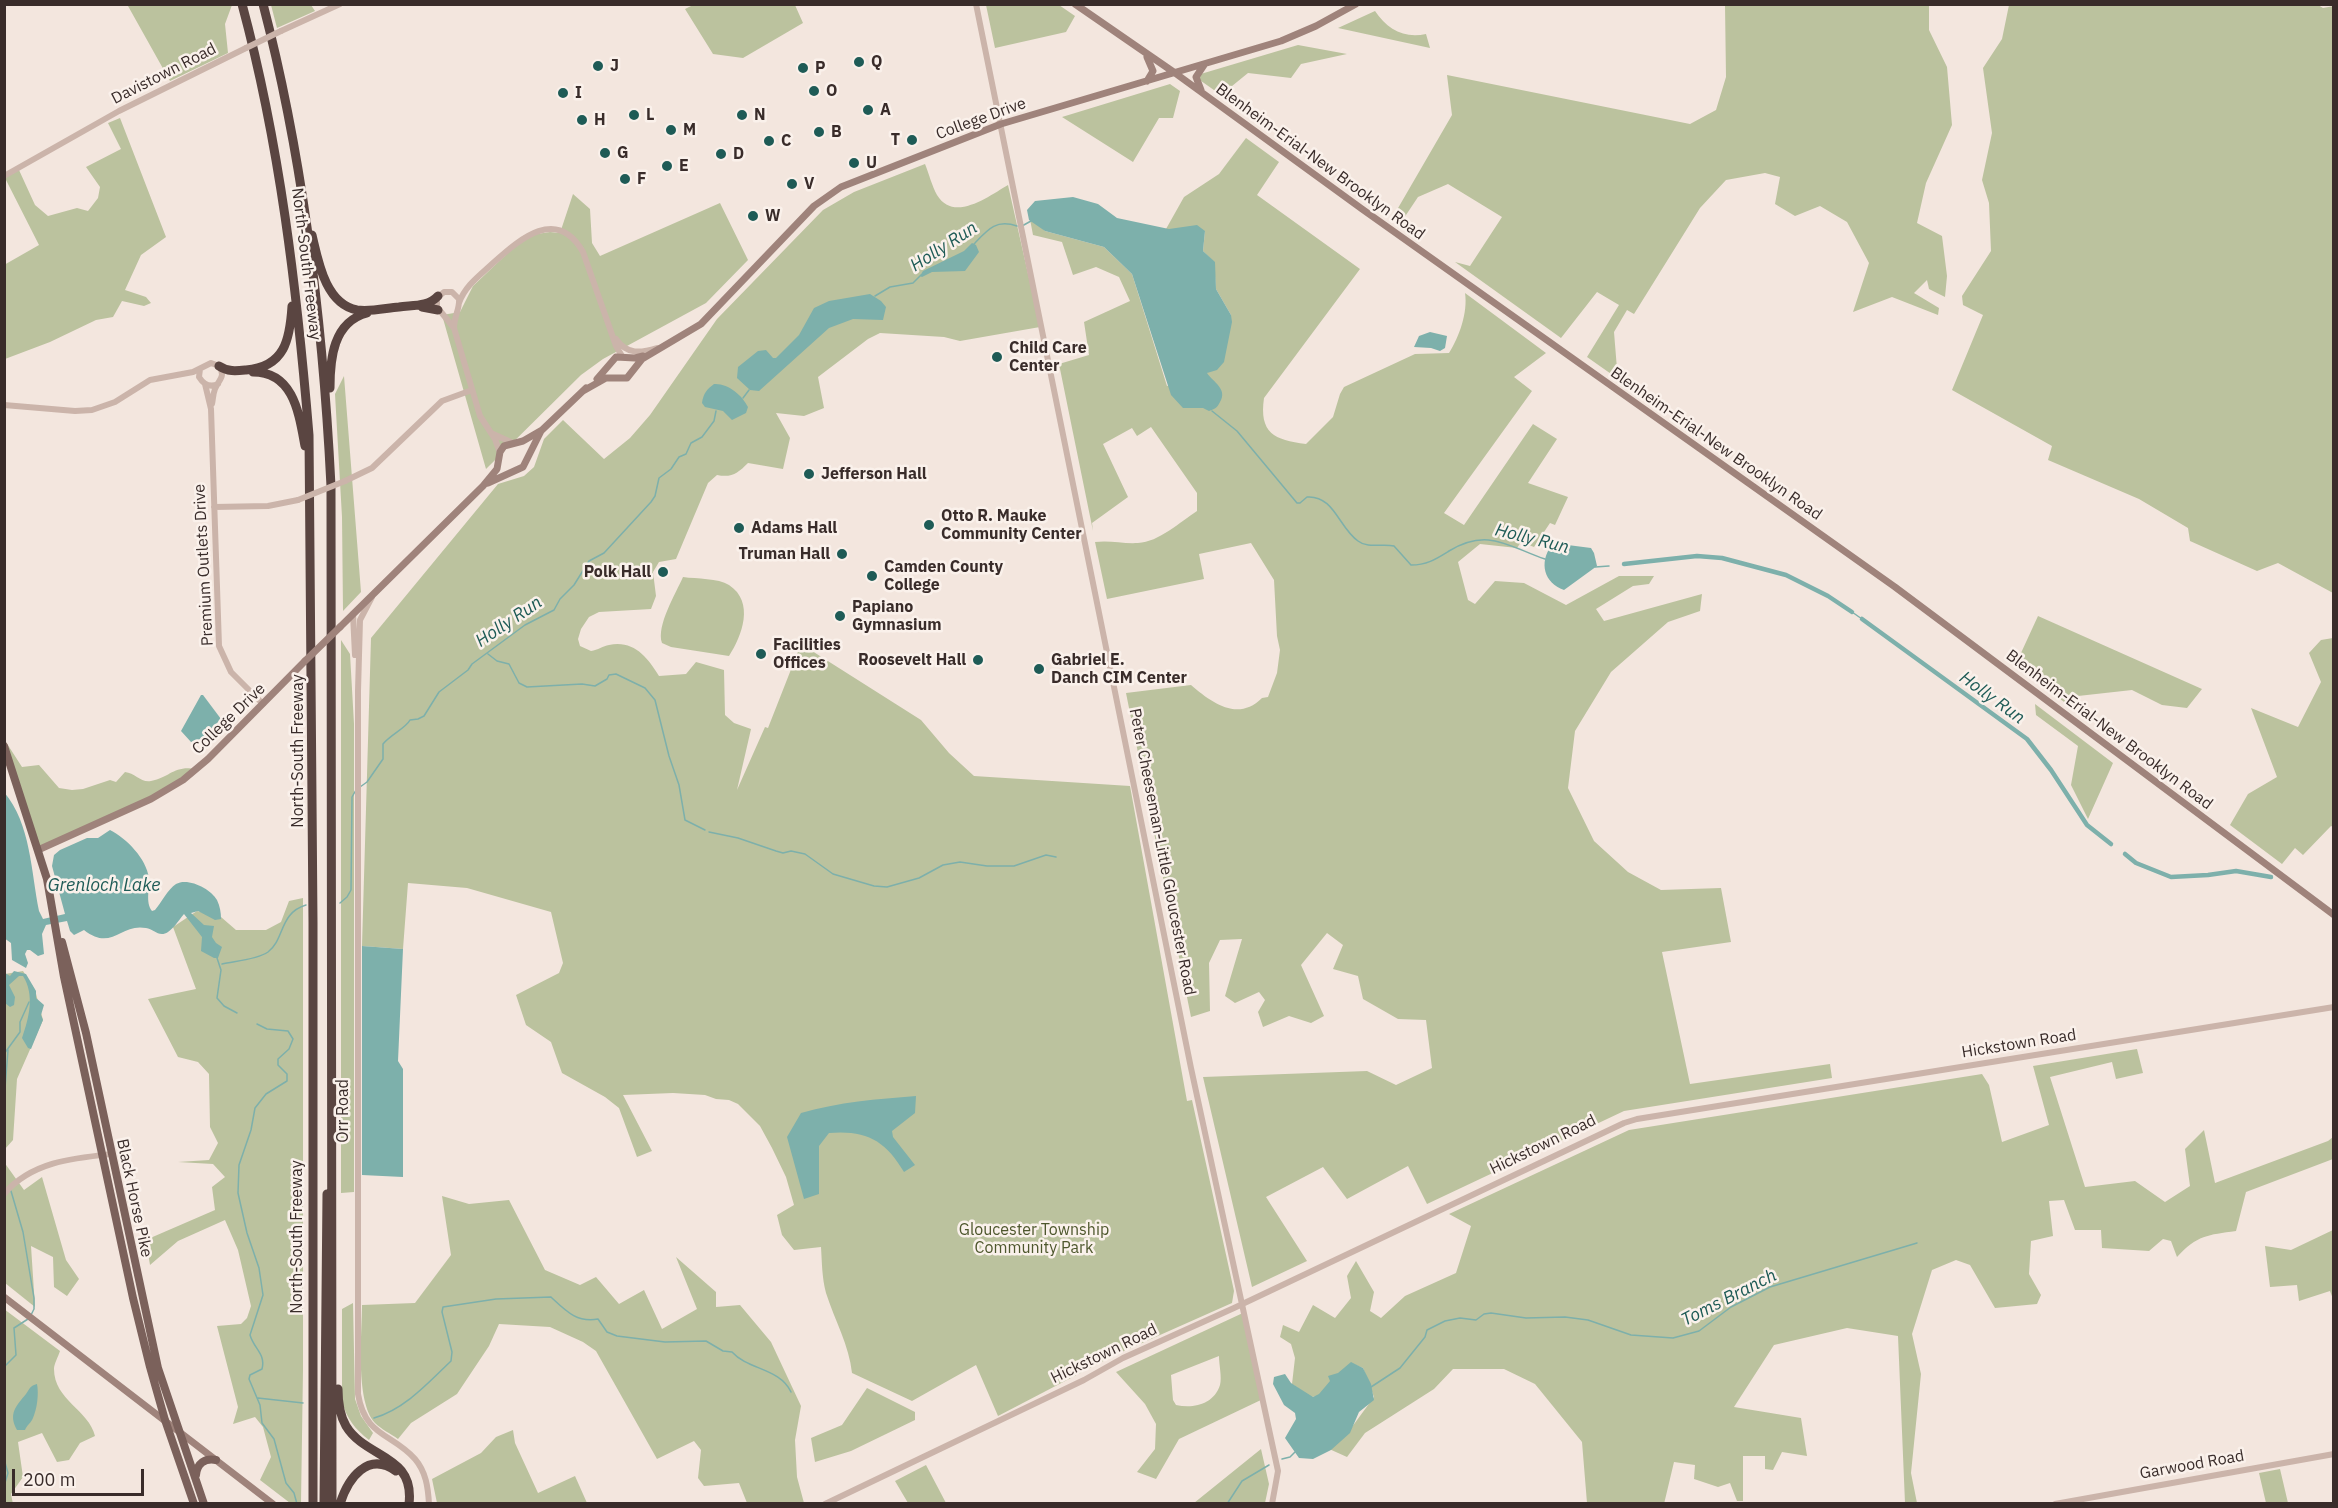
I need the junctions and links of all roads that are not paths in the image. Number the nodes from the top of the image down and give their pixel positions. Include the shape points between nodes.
1 (242, 4) edge
2 (263, 4) edge
3 (340, 4) edge
4 (976, 4) edge
5 (1075, 4) edge
6 (1356, 4) edge
7 (1143, 53) junction
8 (1206, 64) junction
9 (1175, 73) junction
10 (1145, 82) junction
11 (1209, 98) junction
12 (1001, 124) junction
13 (4, 176) edge
14 (301, 195) junction
15 (290, 256) junction
16 (472, 282) junction
17 (448, 291) junction
18 (438, 296) junction
19 (459, 303) junction
20 (456, 310) junction
21 (441, 312) junction
22 (607, 320) junction
23 (454, 327) junction
24 (665, 346) junction
25 (623, 356) junction
26 (611, 363) junction
27 (219, 366) junction
28 (200, 369) junction
29 (632, 372) junction
30 (173, 375) junction
31 (617, 378) junction
32 (203, 382) junction
33 (220, 382) junction
34 (472, 390) junction
35 (583, 391) junction
36 (4, 405) edge
37 (211, 409) junction
38 (542, 430) junction
39 (328, 433) junction
40 (491, 433) junction
41 (514, 443) junction
42 (500, 456) junction
43 (527, 459) junction
44 (516, 471) junction
45 (309, 474) junction
46 (483, 486) junction
47 (214, 507) junction
48 (375, 592) junction
49 (353, 614) junction
50 (358, 691) junction
51 (263, 704) junction
52 (4, 746) edge
53 (38, 850) junction
54 (2334, 915) edge
55 (68, 976) junction
56 (330, 992) junction
57 (2334, 1007) edge
58 (112, 1154) junction
59 (103, 1155) junction
60 (4, 1194) edge
61 (333, 1273) junction
62 (4, 1297) edge
63 (1243, 1303) junction
64 (165, 1420) junction
65 (181, 1434) junction
66 (2334, 1454) edge
67 (216, 1460) junction
68 (195, 1479) junction
69 (194, 1503) edge
70 (204, 1503) edge
71 (273, 1503) edge
72 (313, 1503) edge
73 (324, 1503) edge
74 (332, 1503) edge
75 (340, 1503) edge
76 (403, 1503) edge
77 (409, 1503) edge
78 (429, 1503) edge
79 (825, 1503) edge
80 (1272, 1503) edge
81 (2055, 1503) edge

1 - 15 highway, North-South Freeway via 278,164
2 - 14 highway, North-South Freeway
3 - 13 street, Davistown Road, bridge via 119,111
4 - 12 street, Peter Cheeseman-Little Gloucester Road
5 - 7 main road, Blenheim-Erial-New Brooklyn Road
6 - 8 main road, College Drive via 1281,41
7 - 9 main road, Blenheim-Erial-New Brooklyn Road
7 - 10 main road via 1154,69
8 - 9 main road, College Drive
8 - 11 main road via 1197,81
9 - 10 main road, College Drive
9 - 11 main road, Blenheim-Erial-New Brooklyn Road
10 - 12 main road, College Drive
11 - 54 main road, Blenheim-Erial-New Brooklyn Road via 1896,587
12 - 24 main road, College Drive via 835,190 814,206 701,324
12 - 63 street, Peter Cheeseman-Little Gloucester Road via 1191,1068
14 - 18 highway via 325,279 345,305 367,310 428,304
14 - 39 highway, North-South Freeway via 318,312
15 - 27 highway via 291,325 281,353 262,368 232,371
15 - 45 highway, North-South Freeway via 303,366
16 - 17 street
16 - 19 street
16 - 22 street via 527,235 559,231 584,252
17 - 18 street
17 - 19 street via 456,295
18 - 21 street via 436,304
19 - 20 street
20 - 21 street via 450,314
20 - 23 street
21 - 23 street
21 - 39 highway via 429,307 368,313 346,324 331,362
22 - 24 street via 616,341 630,351 643,353
22 - 25 street
22 - 26 street via 613,346
23 - 34 street
24 - 25 main road, College Drive via 639,357
24 - 29 main road, College Drive via 638,363
25 - 26 main road
25 - 29 main road via 632,363
26 - 31 main road via 611,373
26 - 35 main road
27 - 28 street via 209,363
27 - 33 street via 223,372
28 - 30 street
28 - 32 street
29 - 31 main road via 626,378
30 - 32 street
30 - 36 street via 150,380 92,410
31 - 35 main road via 603,379
32 - 33 street via 211,387
32 - 37 street, Premium Outlets Drive
33 - 37 street, Premium Outlets Drive
33 - 45 highway via 235,374 256,372 283,382 297,407
34 - 40 street via 480,416
34 - 47 street, bridge via 442,400 372,468 345,481 298,500 268,506
35 - 38 main road
37 - 47 street, Premium Outlets Drive
38 - 41 main road
38 - 43 main road
39 - 56 highway, North-South Freeway via 333,579
40 - 41 street
40 - 42 street
41 - 42 main road via 505,445
41 - 43 main road via 524,448
42 - 44 main road via 504,467
42 - 46 main road, College Drive via 495,472
43 - 44 main road
44 - 46 main road, College Drive
45 - 72 highway, North-South Freeway
46 - 48 main road, College Drive
47 - 51 street, Premium Outlets Drive via 219,646 231,672
48 - 49 main road, College Drive
48 - 50 street, Orr Road via 360,620
49 - 50 street, Orr Road
49 - 51 main road, College Drive, bridge
50 - 78 street, Orr Road via 358,1394 366,1419 375,1430 414,1458 424,1473
51 - 53 main road, College Drive via 208,759 170,789
52 - 53 main road, Black Horse Pike
53 - 55 main road, Black Horse Pike
55 - 58 main road, Black Horse Pike
55 - 59 main road, Black Horse Pike
56 - 61 highway, North-South Freeway
56 - 73 highway
57 - 63 street, Hickstown Road via 1637,1119 1610,1128
58 - 59 street
58 - 65 main road, Black Horse Pike via 149,1334
59 - 60 street via 47,1165 17,1180
59 - 64 main road, Black Horse Pike via 134,1303
61 - 74 highway, North-South Freeway
61 - 77 highway via 340,1411 357,1440 405,1473 410,1487
62 - 64 main road
63 - 79 street, Hickstown Road
63 - 80 street, Peter Cheeseman-Little Gloucester Road via 1278,1471
64 - 65 main road
64 - 69 main road, Black Horse Pike
65 - 67 main road
65 - 68 main road, Black Horse Pike
66 - 81 street, Garwood Road
67 - 68 main road via 201,1462
67 - 71 main road
68 - 70 main road, Black Horse Pike
75 - 76 highway via 351,1479 372,1464 389,1466 400,1476

